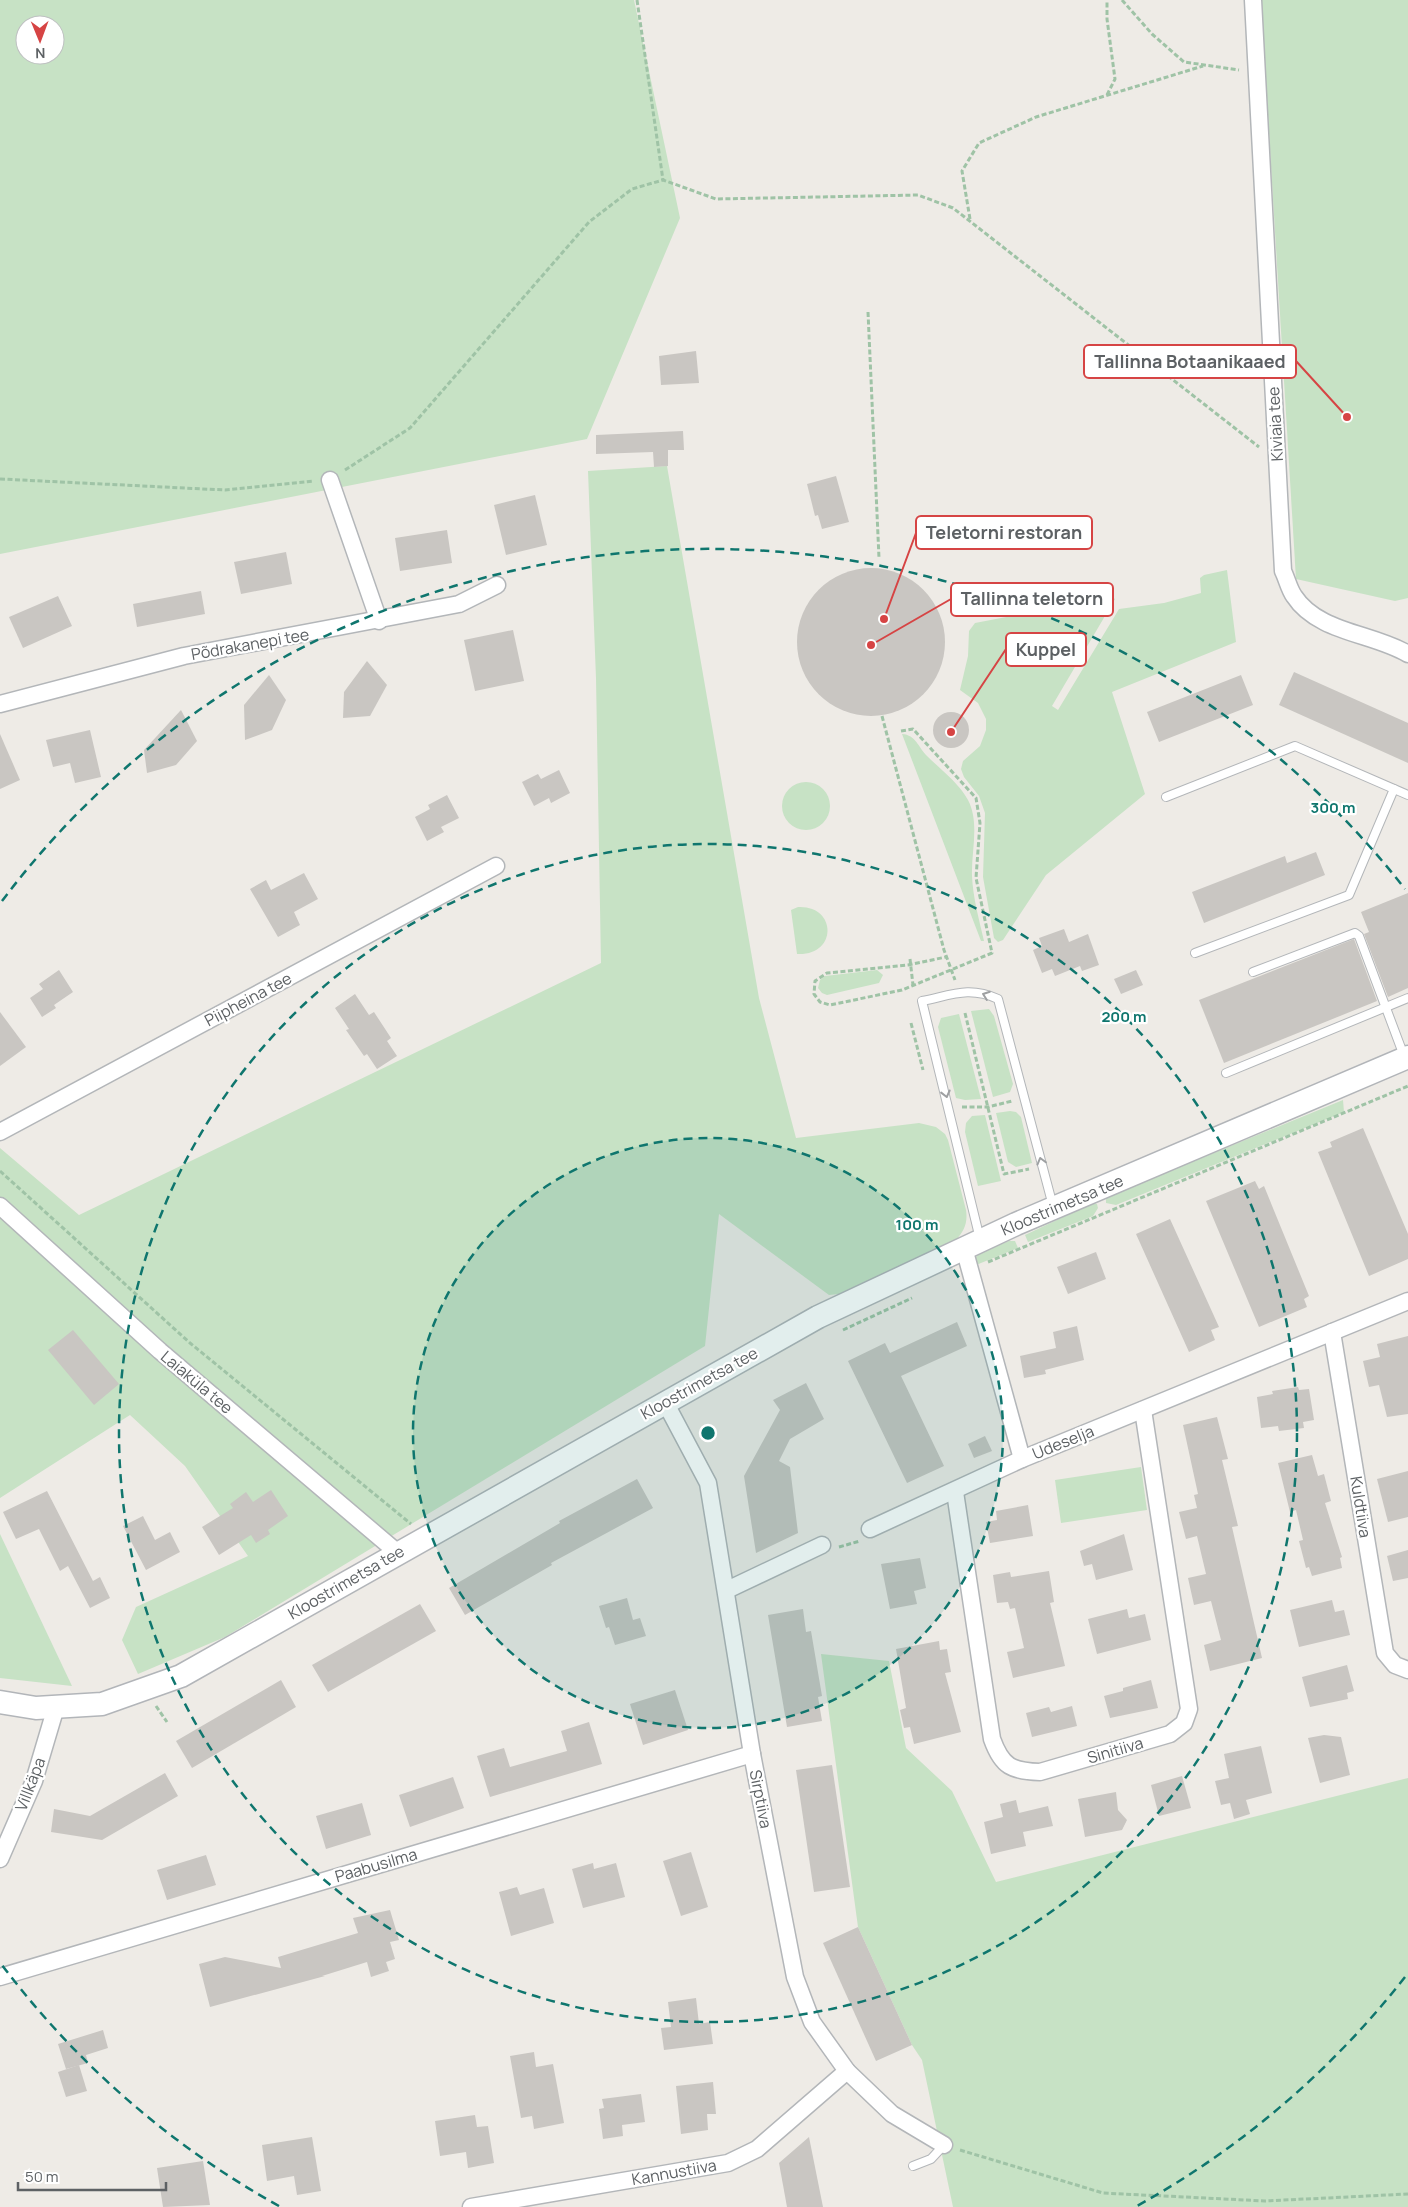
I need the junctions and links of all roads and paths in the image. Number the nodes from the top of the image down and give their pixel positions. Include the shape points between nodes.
1 (637, 0) edge
2 (1107, 0) edge
3 (1122, 0) edge
4 (1252, 0) edge
5 (1203, 66) junction
6 (1257, 70) junction
7 (1107, 96) junction
8 (663, 180) junction
9 (970, 218) junction
10 (868, 312) dead end
11 (1277, 462) junction
12 (0, 479) edge
13 (330, 480) junction
14 (879, 558) dead end
15 (498, 585) dead end
16 (379, 620) junction
17 (1408, 654) edge
18 (0, 704) edge
19 (882, 716) dead end
20 (901, 731) dead end
21 (1394, 789) junction
22 (1408, 795) edge
23 (1166, 797) dead end
24 (496, 866) dead end
25 (1195, 953) dead end
26 (946, 957) junction
27 (910, 959) dead end
28 (910, 964) junction
29 (950, 968) junction
30 (1253, 972) dead end
31 (955, 980) dead end
32 (913, 985) junction
33 (1408, 998) edge
34 (1385, 1007) junction
35 (965, 1013) dead end
36 (1406, 1058) edge
37 (1226, 1073) dead end
38 (1408, 1086) edge
39 (1025, 1099) junction
40 (958, 1106) dead end
41 (988, 1107) junction
42 (0, 1132) edge
43 (0, 1171) edge
44 (1044, 1171) junction
45 (0, 1206) edge
46 (1054, 1208) junction
47 (972, 1244) junction
48 (970, 1270) junction
49 (919, 1295) dead end
50 (1408, 1301) edge
51 (835, 1332) dead end
52 (1332, 1332) junction
53 (665, 1402) junction
54 (1143, 1410) junction
55 (1022, 1459) junction
56 (955, 1492) junction
57 (870, 1529) joint
58 (418, 1530) dead end
59 (822, 1545) joint
60 (398, 1553) junction
61 (728, 1590) junction
62 (1408, 1670) edge
63 (163, 1701) dead end
64 (0, 1702) edge
65 (155, 1704) junction
66 (56, 1707) junction
67 (146, 1708) dead end
68 (166, 1722) dead end
69 (752, 1754) junction
70 (0, 1859) edge
71 (0, 1977) edge
72 (847, 2071) junction
73 (944, 2145) junction
74 (913, 2166) dead end
75 (1408, 2194) edge
76 (471, 2207) edge

1 - 8 path
2 - 7 path via 1115,79
3 - 5 path via 1152,34 1184,62
4 - 6 street, Kiviaia tee
5 - 6 path
5 - 7 path
6 - 11 street, Kiviaia tee
7 - 9 path via 1036,117 979,143 962,171
8 - 9 path via 716,199 918,195 954,208
8 - 13 path via 632,189 589,222 410,428
9 - 11 path
10 - 14 path
11 - 17 street, Kiviaia tee via 1283,571 1294,597 1312,616 1392,644
12 - 13 path via 224,490
13 - 16 street
15 - 16 street, Põdrakanepi tee via 459,604
16 - 18 street, Põdrakanepi tee via 184,656
19 - 26 path
20 - 29 path via 913,729 976,798 980,823 976,878 992,952
21 - 22 lane
21 - 23 lane via 1295,746
21 - 25 lane via 1349,895
24 - 42 street, Piipheina tee
26 - 28 path
26 - 29 path
27 - 28 path
28 - 32 path
28 - 32 path via 827,974 815,981 813,990 820,1002 830,1005 902,992
29 - 31 path
29 - 32 path
30 - 34 lane via 1355,933 1359,936
33 - 34 lane
34 - 36 lane
34 - 37 lane
35 - 41 path
36 - 46 main road, Kloostrimetsa tee
38 - 48 path
39 - 41 path
44 -> 39 lane
39 -> 47 lane via 998,999 981,992 922,1001
40 - 41 path
41 - 44 path via 1004,1174 1034,1168
43 - 58 path via 190,1343
44 - 46 lane
45 - 60 street, Laiaküla tee via 160,1351
46 - 47 main road, Kloostrimetsa tee
47 - 48 street
47 - 53 main road, Kloostrimetsa tee via 818,1317
48 - 55 street
49 - 51 path via 850,1329
50 - 52 street, Udeselja
52 - 54 street, Udeselja
52 - 62 street, Kuldtiiva via 1385,1654 1395,1666
53 - 60 main road, Kloostrimetsa tee
53 - 61 street, Sirptiiva via 708,1483
54 - 55 street, Udeselja
54 - 56 street, Sinitiiva via 1189,1709 1184,1723 1170,1734 1040,1772 1021,1772 1006,1765 992,1740
55 - 56 street, Udeselja
56 - 57 street, Udeselja
57 - 59 path via 866,1540 832,1549
59 - 61 street
60 - 66 main road, Kloostrimetsa tee via 181,1676 102,1704
61 - 69 street, Sirptiiva
63 - 65 path
64 - 66 main road, Kloostrimetsa tee via 36,1708
65 - 67 path
65 - 68 path
66 - 70 street, Villkäpa via 34,1781
69 - 71 street, Paabusilma
69 - 72 street, Sirptiiva via 795,1977 812,2022
72 - 73 street, Sirptiiva via 892,2114
72 - 76 street, Kannustiiva via 758,2149 728,2163
73 - 74 lane via 931,2160
73 - 75 path via 1103,2193 1265,2201

